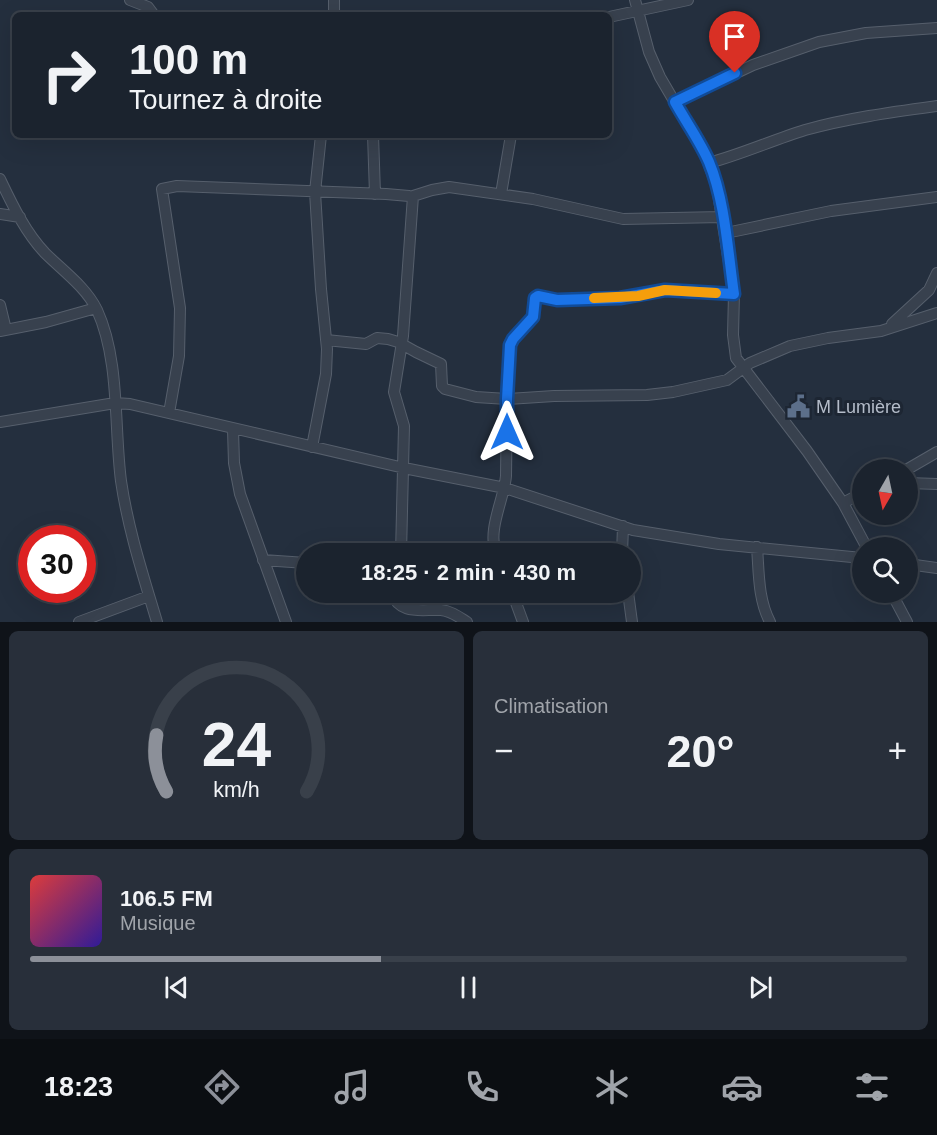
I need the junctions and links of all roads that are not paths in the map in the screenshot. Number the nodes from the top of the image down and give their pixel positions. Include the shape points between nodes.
1 (130, 0) edge
2 (688, 0) edge
3 (636, 5) edge
4 (152, 12) edge
5 (612, 16) edge
6 (937, 28) edge
7 (675, 102) junction
8 (937, 106) edge
9 (321, 138) edge
10 (373, 138) edge
11 (510, 138) edge
12 (709, 163) junction
13 (0, 179) edge
14 (315, 192) junction
15 (375, 194) junction
16 (501, 194) junction
17 (937, 197) edge
18 (413, 198) junction
19 (0, 214) edge
20 (20, 217) junction
21 (722, 217) junction
22 (726, 233) junction
23 (937, 273) edge
24 (734, 294) junction
25 (0, 305) edge
26 (96, 308) junction
27 (937, 313) edge
28 (3, 330) edge
29 (881, 331) junction
30 (326, 340) junction
31 (402, 344) junction
32 (744, 369) junction
33 (507, 399) junction
34 (115, 404) junction
35 (169, 413) junction
36 (0, 422) edge
37 (233, 430) junction
38 (312, 447) junction
39 (937, 452) edge
40 (918, 463) edge
41 (404, 468) junction
42 (918, 483) edge
43 (937, 484) edge
44 (505, 488) junction
45 (852, 498) edge
46 (843, 503) junction
47 (623, 526) junction
48 (861, 537) edge
49 (401, 543) edge
50 (494, 543) edge
51 (622, 543) edge
52 (757, 547) junction
53 (852, 557) edge
54 (263, 560) junction
55 (296, 562) edge
56 (918, 565) edge
57 (937, 568) edge
58 (149, 596) junction
59 (397, 603) edge
60 (516, 603) edge
61 (629, 603) edge
62 (897, 603) edge
63 (79, 622) edge
64 (157, 622) edge
65 (286, 622) edge
66 (467, 622) edge
67 (523, 622) edge
68 (632, 622) edge
69 (770, 622) edge
70 (907, 622) edge

1 - 4 street
2 - 3 street
3 - 5 street
3 - 7 street via 649,52
6 - 7 street via 866,33 819,42 753,64
7 - 12 street
8 - 12 street via 830,124
9 - 14 street
10 - 15 street
11 - 16 street
12 - 21 street
13 - 20 street
14 - 15 street
14 - 30 street
14 - 35 street via 177,186 162,189 180,308 179,356
15 - 18 street
16 - 18 street via 449,188
16 - 21 street via 623,219
17 - 22 street via 831,211
18 - 31 street
19 - 20 street
20 - 26 street via 44,252
21 - 22 street
22 - 24 street
23 - 29 street via 920,300
24 - 32 street via 736,358
24 - 33 street via 665,290 620,298 557,300 538,296 533,317 510,345
25 - 28 street
26 - 28 street
26 - 34 street via 108,351
27 - 29 street
29 - 32 street via 789,346
30 - 31 street via 366,344 377,338
30 - 38 street via 326,374
31 - 33 street via 441,364 445,389
31 - 41 street via 394,396 404,426
32 - 33 street via 727,380 673,392
32 - 46 street
33 - 44 street
34 - 35 street
34 - 36 street
34 - 58 street via 130,535
35 - 37 street
37 - 38 street
37 - 54 street via 236,477
38 - 41 street
39 - 40 street
41 - 44 street
41 - 49 street
42 - 43 street
44 - 47 street
44 - 50 street
45 - 46 street
46 - 48 street
47 - 51 street
47 - 52 street via 688,540
52 - 53 street
52 - 69 street via 761,594
54 - 55 street
54 - 65 street
56 - 57 street
58 - 63 street
58 - 64 street
59 - 66 street via 405,610 449,612
60 - 67 street
61 - 68 street
62 - 70 street

